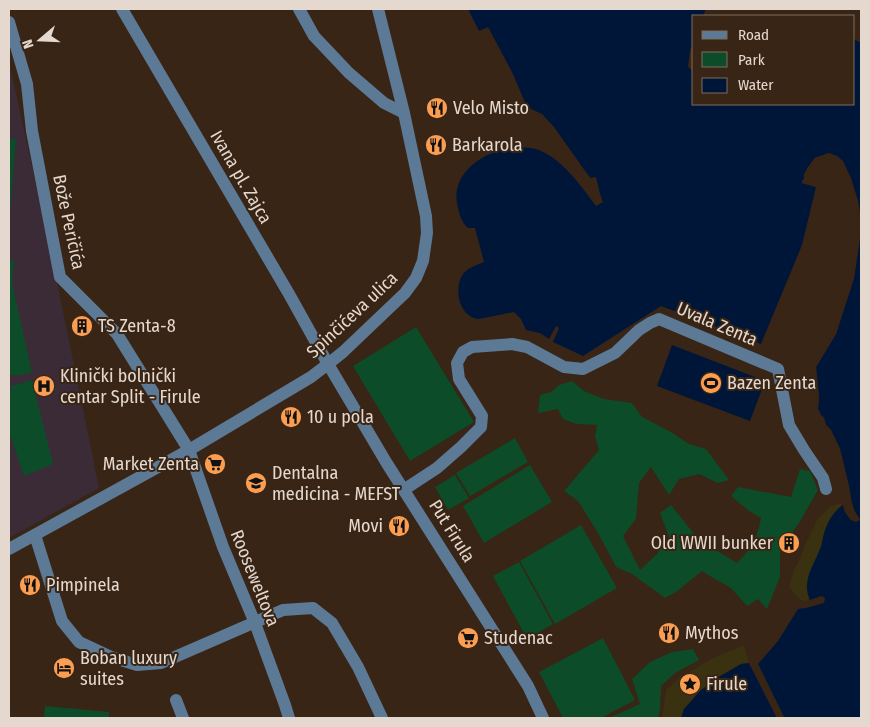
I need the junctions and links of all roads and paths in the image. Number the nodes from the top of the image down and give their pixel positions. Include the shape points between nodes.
1 (122, 9) edge
2 (299, 9) edge
3 (378, 9) edge
4 (9, 22) edge
5 (404, 113) junction
6 (328, 364) junction
7 (189, 450) junction
8 (826, 488) dead end
9 (404, 489) junction
10 (35, 535) junction
11 (9, 549) edge
12 (255, 623) junction
13 (176, 700) dead end
14 (183, 718) edge
15 (289, 718) edge
16 (382, 718) edge
17 (544, 718) edge

1 - 6 street, Ivana pl. Zajca
2 - 5 street via 314,36 348,73 384,103
3 - 5 street, Spinčićeva ulica
4 - 7 street, Bože Peričića via 27,84 32,130 60,277 117,334
5 - 6 street, Spinčićeva ulica via 426,216 428,233 423,261 405,293
6 - 7 street, Spinčićeva ulica
6 - 9 street, Put Firula
7 - 10 street, Spinčićeva ulica
7 - 12 street, Rooseweltova via 223,547
8 - 9 street, Uvala Zenta via 789,425 778,368 659,319 639,330 615,353 583,369 564,367 512,344 472,347 463,352 457,363 458,379 482,416 481,427 437,468
9 - 17 street, Put Firula via 528,686
10 - 11 street, Spinčićeva ulica
10 - 12 street via 62,621 79,642 111,657 137,665 161,663
12 - 15 street, Rooseweltova
12 - 16 street via 283,610 312,608 332,623 358,666
13 - 14 street

